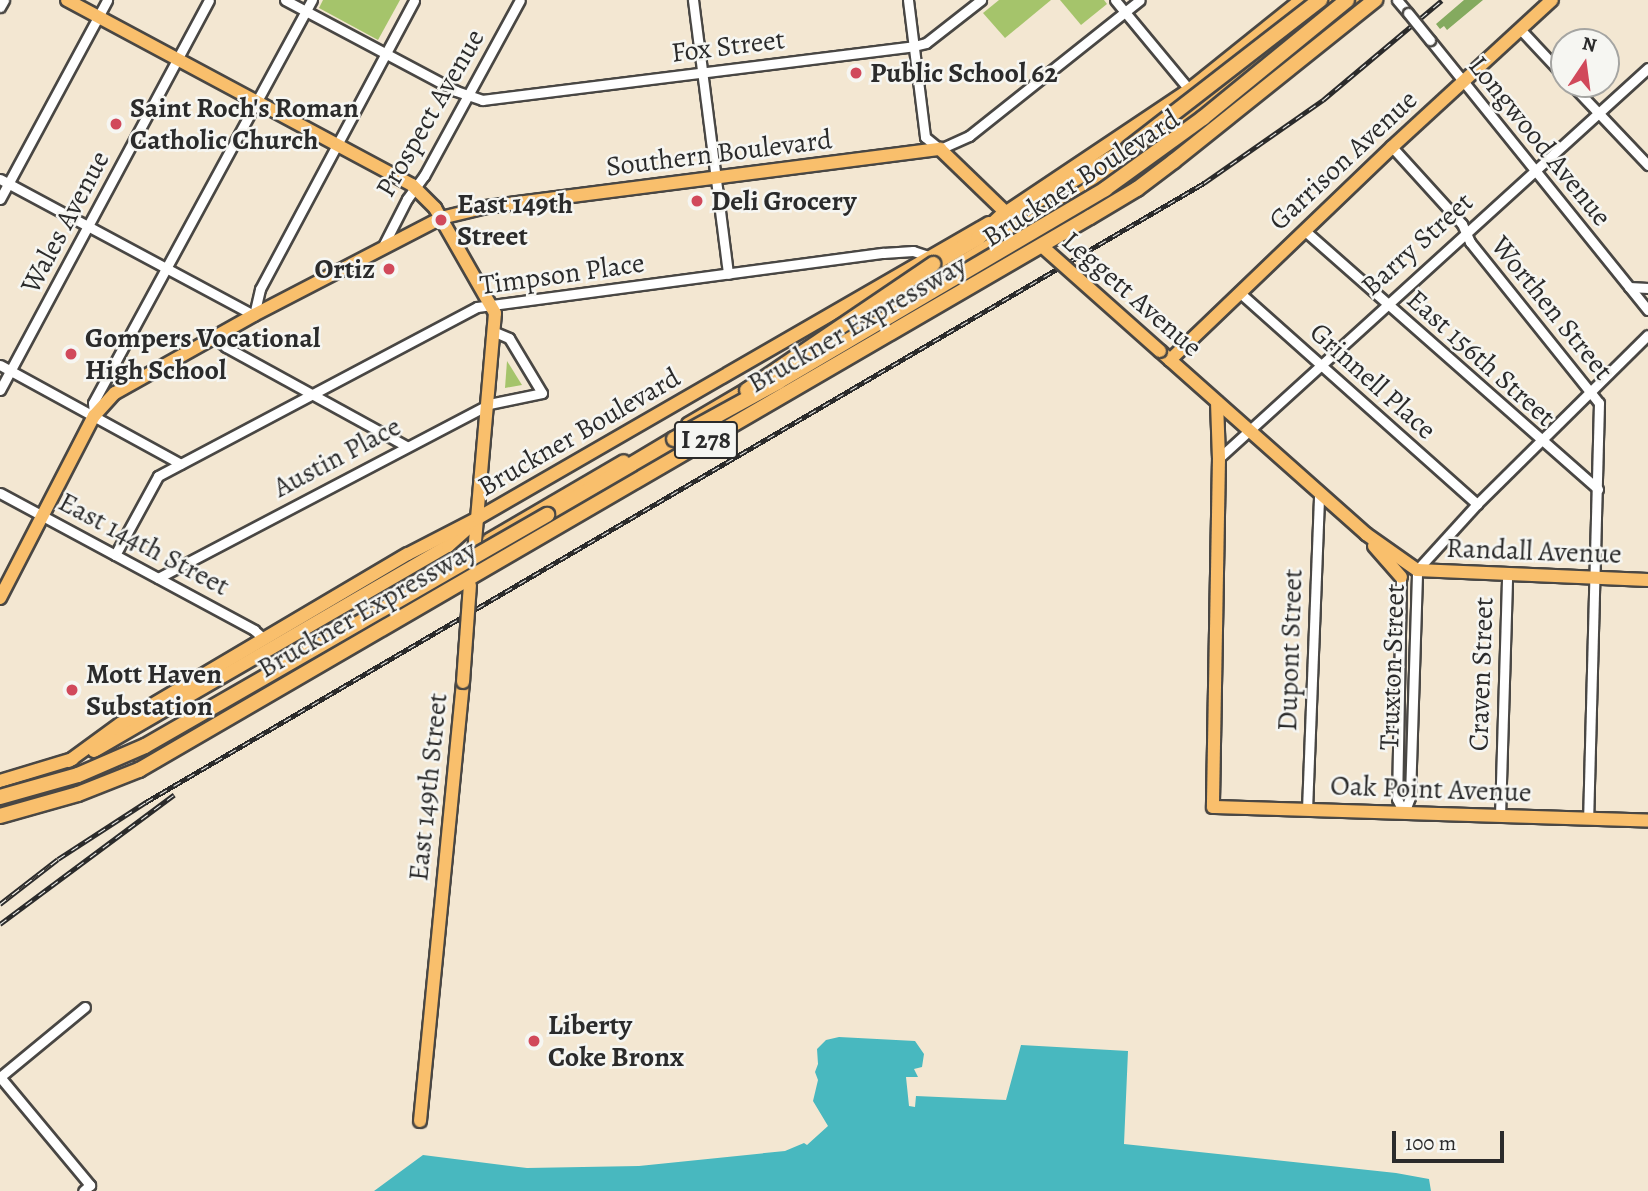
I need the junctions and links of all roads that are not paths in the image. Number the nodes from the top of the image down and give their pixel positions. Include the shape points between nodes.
1 (4, 0) edge
2 (67, 0) edge
3 (107, 0) edge
4 (209, 0) edge
5 (285, 0) edge
6 (312, 0) edge
7 (414, 0) edge
8 (520, 0) edge
9 (693, 0) edge
10 (908, 0) edge
11 (981, 0) edge
12 (1115, 0) edge
13 (1140, 0) edge
14 (1301, 0) edge
15 (1320, 0) edge
16 (1332, 0) edge
17 (1347, 0) edge
18 (1361, 0) edge
19 (1375, 0) edge
20 (1397, 0) edge
21 (1552, 0) edge
22 (0, 7) edge
23 (306, 11) junction
24 (1125, 12) junction
25 (98, 16) junction
26 (1520, 29) junction
27 (914, 46) junction
28 (385, 54) junction
29 (177, 60) junction
30 (1550, 61) edge
31 (1648, 68) edge
32 (702, 73) junction
33 (1463, 82) junction
34 (1189, 90) junction
35 (467, 97) junction
36 (1584, 98) edge
37 (256, 102) junction
38 (1202, 106) junction
39 (1598, 113) junction
40 (1214, 120) junction
41 (336, 145) junction
42 (1392, 147) junction
43 (940, 149) junction
44 (1648, 165) edge
45 (1535, 170) junction
46 (716, 178) junction
47 (4, 181) edge
48 (416, 188) junction
49 (0, 199) edge
50 (1005, 213) junction
51 (442, 218) junction
52 (88, 227) junction
53 (1020, 227) junction
54 (1304, 230) junction
55 (1466, 232) junction
56 (1040, 244) junction
57 (381, 250) junction
58 (933, 261) junction
59 (167, 269) junction
60 (728, 274) junction
61 (1629, 287) junction
62 (1648, 288) edge
63 (1239, 292) junction
64 (492, 304) junction
65 (1387, 304) junction
66 (1648, 310) edge
67 (254, 315) junction
68 (495, 332) junction
69 (1648, 335) edge
70 (215, 338) junction
71 (1165, 355) junction
72 (114, 363) junction
73 (0, 365) edge
74 (1321, 366) junction
75 (11, 370) junction
76 (131, 382) junction
77 (0, 390) edge
78 (1591, 391) junction
79 (312, 394) junction
80 (1217, 402) junction
81 (489, 404) junction
82 (94, 416) junction
83 (1248, 430) junction
84 (674, 439) junction
85 (1541, 442) junction
86 (406, 446) junction
87 (1219, 458) junction
88 (181, 464) junction
89 (1598, 489) junction
90 (1319, 492) junction
91 (0, 493) edge
92 (1476, 504) junction
93 (44, 516) junction
94 (478, 518) junction
95 (1366, 534) junction
96 (475, 549) junction
97 (116, 555) junction
98 (473, 564) junction
99 (1418, 570) junction
100 (1507, 576) junction
101 (1401, 577) joint
102 (158, 578) junction
103 (1596, 579) junction
104 (1648, 580) edge
105 (0, 598) edge
106 (264, 639) junction
107 (260, 691) junction
108 (204, 705) junction
109 (69, 761) junction
110 (80, 776) junction
111 (0, 781) edge
112 (0, 797) edge
113 (42, 800) junction
114 (0, 803) edge
115 (1307, 810) junction
116 (1404, 813) junction
117 (0, 814) edge
118 (1500, 816) junction
119 (1588, 819) junction
120 (1648, 821) edge
121 (85, 1007) dead end
122 (0, 1077) edge
123 (420, 1121) dead end
124 (86, 1188) edge

1 - 22 street
2 - 25 main road, East 149th Street
3 - 25 street
4 - 29 street, Wales Avenue
5 - 23 street
6 - 23 street
7 - 28 street
8 - 35 street, Prospect Avenue
9 - 32 street
10 - 27 street, Leggett Avenue
11 - 27 street, Fox Street via 926,43
12 - 24 street
13 - 24 street, Southern Boulevard
14 - 34 main road, Bruckner Boulevard
15 - 50 highway, bridge via 1129,148 1021,210
16 - 38 main road, Bruckner Boulevard
17 - 84 highway, Bruckner Expressway / I 278, bridge via 1203,118 1105,189
18 - 40 main road, Bruckner Boulevard
19 - 117 highway, Bruckner Expressway / I 278, bridge via 1174,161 1090,217 139,770 89,790
20 - 33 street, Longwood Avenue, bridge
21 - 26 main road, Garrison Avenue
23 - 28 street
23 - 37 street
24 - 34 street
24 - 43 street, Southern Boulevard via 969,136
25 - 29 main road, East 149th Street
25 - 47 street
26 - 30 street
26 - 33 main road, Garrison Avenue
27 - 32 street, Fox Street
27 - 43 street, Leggett Avenue via 925,137
28 - 35 street
28 - 41 street
29 - 37 main road, East 149th Street
29 - 52 street, Wales Avenue
31 - 39 street, Barry Street
32 - 35 street, Fox Street via 482,100
32 - 46 street
33 - 42 main road, Garrison Avenue
33 - 45 street, Longwood Avenue
34 - 38 street
34 - 50 main road, Bruckner Boulevard
35 - 48 street, Prospect Avenue
36 - 39 street
37 - 41 main road, East 149th Street
37 - 59 street
38 - 40 street
38 - 53 main road, Bruckner Boulevard via 1073,199
39 - 44 street
39 - 45 street, Barry Street
40 - 56 main road, Bruckner Boulevard
41 - 48 main road, East 149th Street
41 - 67 street via 260,289
42 - 54 main road, Garrison Avenue
42 - 55 street, Worthen Street
43 - 46 main road, Southern Boulevard
43 - 50 main road, Leggett Avenue
45 - 55 street, Barry Street
45 - 61 street, Longwood Avenue
46 - 51 main road, Southern Boulevard via 486,207
46 - 60 street
47 - 49 street
47 - 52 street
48 - 51 main road, East 149th Street
48 - 57 street, Prospect Avenue
50 - 53 main road, Leggett Avenue
50 - 58 highway via 978,238
51 - 57 main road, Southern Boulevard
51 - 64 main road, East 149th Street
52 - 59 street
52 - 75 street, Wales Avenue
53 - 56 main road, Leggett Avenue
53 - 96 main road, Bruckner Boulevard
54 - 63 main road, Garrison Avenue
54 - 65 street, East 156th Street
55 - 65 street, Barry Street
55 - 78 street, Worthen Street
56 - 71 main road, Leggett Avenue, bridge
56 - 98 main road, Bruckner Boulevard
57 - 67 main road, Southern Boulevard
58 - 60 street, Timpson Place via 912,251
58 - 84 highway, bridge
58 - 94 main road, Bruckner Boulevard
59 - 67 street
59 - 72 street
60 - 64 street, Timpson Place
61 - 62 street
61 - 66 street, Longwood Avenue
63 - 71 main road, Garrison Avenue
63 - 74 street, Grinnell Place
64 - 68 main road, East 149th Street
64 - 79 street, Timpson Place via 477,307
65 - 74 street, Barry Street
65 - 85 street, East 156th Street
67 - 70 main road, Southern Boulevard
68 - 81 main road, East 149th Street
68 - 81 street, Austin Place via 509,338 542,393
69 - 78 street, Truxton Street
70 - 76 main road, Southern Boulevard
70 - 79 street
71 - 80 main road, Leggett Avenue
72 - 76 street
72 - 82 street via 93,402
73 - 75 street
74 - 83 street, Barry Street
74 - 92 street, Grinnell Place
75 - 77 street, Wales Avenue
75 - 82 street
76 - 82 main road, Southern Boulevard
78 - 85 street, Truxton Street
78 - 89 street, Worthen Street via 1599,403
79 - 86 street
79 - 88 street, Timpson Place
80 - 83 main road, Leggett Avenue
80 - 87 main road
81 - 86 street, Austin Place
81 - 94 main road, East 149th Street
82 - 88 street
82 - 93 main road, Southern Boulevard
83 - 87 street, Barry Street
83 - 90 main road, Leggett Avenue
84 - 112 highway, Bruckner Expressway / I 278, bridge via 145,747 78,775
85 - 89 street, East 156th Street
85 - 92 street, Truxton Street
86 - 102 street, Austin Place
87 - 115 main road, Oak Point Avenue via 1213,807
88 - 97 street, Timpson Place via 158,476
89 - 103 street, Worthen Street
90 - 95 main road, Leggett Avenue
90 - 115 street, Dupont Street
91 - 93 street, East 144th Street
92 - 99 street, Truxton Street
93 - 97 street, East 144th Street
93 - 105 main road, Southern Boulevard
94 - 96 main road, East 149th Street
94 - 106 main road, Bruckner Boulevard
94 - 109 main road, Bruckner Boulevard via 448,546 125,734
95 - 99 main road, Leggett Avenue
95 - 101 main road
96 - 98 main road, East 149th Street
96 - 108 main road, Bruckner Boulevard
97 - 102 street, East 144th Street
98 - 107 main road, Bruckner Boulevard
98 - 123 main road, East 149th Street, bridge
99 - 100 main road, Randall Avenue
99 - 116 street, Truxton Street via 1410,797
100 - 103 main road, Randall Avenue
100 - 118 street, Craven Street
101 - 116 street, Truxton Street via 1397,799
102 - 106 street, East 144th Street
103 - 104 main road, Randall Avenue
103 - 119 street, Worthen Street
106 - 109 main road, Bruckner Boulevard via 120,724
107 - 108 main road
107 - 113 main road, Bruckner Boulevard via 117,775
108 - 110 main road, Bruckner Boulevard
109 - 111 main road, Bruckner Boulevard
110 - 113 main road via 68,788
110 - 114 main road, Bruckner Boulevard
113 - 117 main road, Bruckner Boulevard
115 - 116 main road, Oak Point Avenue
116 - 118 main road, Oak Point Avenue
118 - 119 main road, Oak Point Avenue
119 - 120 main road, Oak Point Avenue
121 - 122 street
122 - 124 street

